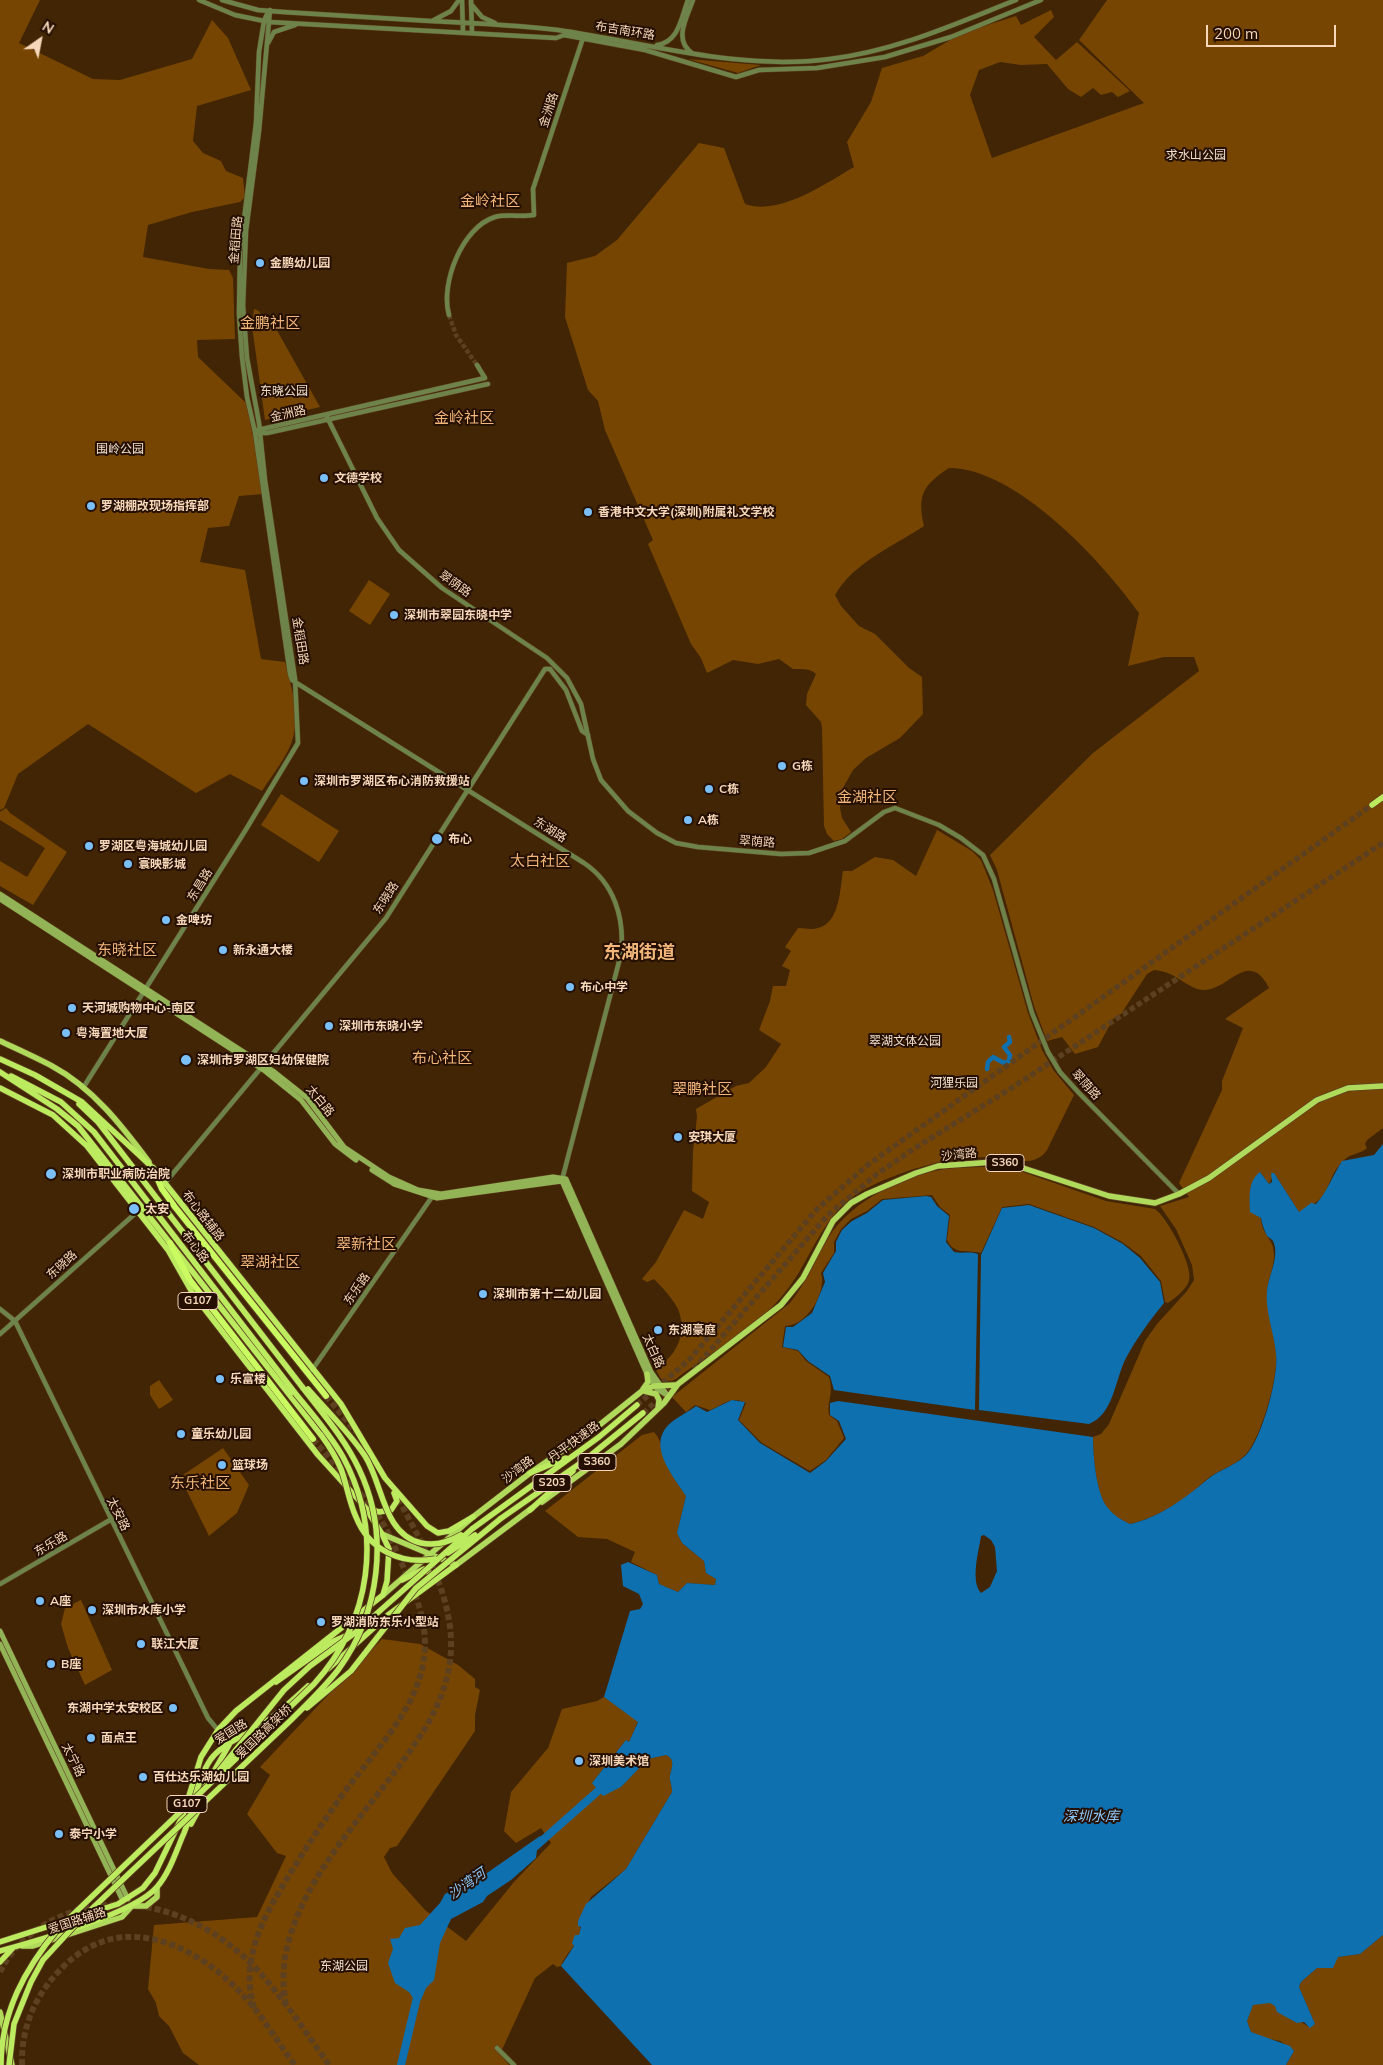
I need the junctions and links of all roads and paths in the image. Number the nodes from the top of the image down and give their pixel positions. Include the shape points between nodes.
1 (199, 0) edge
2 (222, 0) edge
3 (460, 0) edge
4 (688, 0) edge
5 (693, 0) edge
6 (1016, 0) edge
7 (1041, 0) edge
8 (471, 2) edge
9 (1004, 5) junction
10 (270, 10) junction
11 (1007, 12) junction
12 (266, 21) junction
13 (432, 21) junction
14 (462, 23) junction
15 (472, 23) junction
16 (298, 24) junction
17 (498, 25) junction
18 (463, 32) junction
19 (472, 33) junction
20 (584, 36) junction
21 (656, 46) junction
22 (265, 52) junction
23 (693, 53) junction
24 (449, 316) tunnel mouth
25 (477, 365) tunnel mouth
26 (488, 384) dead end
27 (327, 418) junction
28 (258, 431) junction
29 (295, 682) junction
30 (588, 735) junction
31 (466, 790) junction
32 (1383, 797) edge
33 (1372, 804) tunnel mouth
34 (0, 894) edge
35 (0, 899) edge
36 (144, 991) junction
37 (0, 1041) edge
38 (0, 1059) edge
39 (263, 1067) junction
40 (0, 1072) edge
41 (53, 1085) junction
42 (1383, 1086) edge
43 (0, 1088) edge
44 (83, 1088) junction
45 (153, 1168) junction
46 (563, 1179) junction
47 (165, 1183) junction
48 (1179, 1194) junction
49 (433, 1196) junction
50 (138, 1211) junction
51 (170, 1243) junction
52 (0, 1309) edge
53 (14, 1321) junction
54 (0, 1334) edge
55 (635, 1342) junction
56 (312, 1370) junction
57 (647, 1374) junction
58 (678, 1384) junction
59 (658, 1386) junction
60 (304, 1387) junction
61 (642, 1391) junction
62 (296, 1393) joint
63 (667, 1395) junction
64 (326, 1396) tunnel mouth
65 (638, 1405) tunnel mouth
66 (658, 1408) junction
67 (643, 1413) tunnel mouth
68 (313, 1439) tunnel mouth
69 (577, 1453) junction
70 (585, 1460) junction
71 (530, 1473) junction
72 (386, 1478) junction
73 (364, 1507) junction
74 (530, 1510) junction
75 (474, 1517) junction
76 (500, 1519) junction
77 (110, 1520) junction
78 (472, 1529) junction
79 (382, 1534) junction
80 (430, 1554) junction
81 (456, 1565) junction
82 (402, 1580) junction
83 (0, 1584) edge
84 (383, 1595) junction
85 (405, 1602) junction
86 (0, 1631) edge
87 (356, 1632) junction
88 (0, 1644) edge
89 (268, 1687) junction
90 (292, 1720) junction
91 (218, 1730) junction
92 (207, 1787) junction
93 (152, 1878) junction
94 (157, 1888) junction
95 (125, 1900) junction
96 (0, 1942) edge
97 (15, 1947) junction
98 (0, 1951) edge
99 (0, 1962) edge
100 (0, 2012) edge
101 (496, 2048) dead end
102 (0, 2065) edge
103 (11, 2065) edge
104 (514, 2065) edge

1 - 12 street via 235,15
2 - 10 street, 布吉南环路
3 - 13 street via 452,11
3 - 14 street
4 - 21 street via 674,36 669,42
5 - 23 street via 681,40
6 - 9 street, 布吉南环路
7 - 11 street, 布吉南环路
8 - 15 street
8 - 17 street via 482,17
9 - 11 street
9 - 23 street, 布吉南环路 via 932,34 878,50 830,59 752,62
10 - 12 street, 金稻田路
10 - 13 street, 布吉南环路
11 - 20 street, 布吉南环路 via 951,37 886,57 817,68 759,70 736,77
12 - 16 street, 布吉南环路
12 - 22 street, 金稻田路
12 - 28 street, 金稻田路 via 242,230 239,300 243,365
13 - 14 street, 布吉南环路
14 - 15 street, 布吉南环路
14 - 18 street
15 - 17 street, 布吉南环路
15 - 19 street
16 - 18 street, 布吉南环路
16 - 22 street via 274,32
17 - 20 street, 布吉南环路
18 - 19 street, 布吉南环路
19 - 20 street, 布吉南环路 via 556,38
20 - 21 street, 布吉南环路
20 - 24 street, 金洲路 via 533,189 534,215 497,216 467,240 456,257 447,291
21 - 23 street, 布吉南环路
22 - 28 street, 金稻田路 via 260,131 246,231 243,294 247,358
25 - 27 street, 金洲路 via 485,378
26 - 27 street, 金洲路
27 - 28 street, 金洲路
27 - 30 street, 翠荫路 via 377,518 399,550 442,588 557,667 577,695
28 - 29 street, 金稻田路 via 290,674
29 - 31 street, 东湖路
29 - 36 street, 东昌路 via 299,724 296,747
30 - 31 street, 东晓路 via 582,731 562,683 545,669
30 - 48 street, 翠荫路 via 596,769 611,794 638,820 676,843 759,852 809,853 845,842 884,812 895,808 939,825 973,846 983,855 994,879 1032,1013 1051,1058 1079,1093
31 - 39 street, 东晓路 via 386,918
31 - 46 street, 东湖路 via 590,866 607,886 620,915 621,954
32 - 33 highway
34 - 36 main road, 太白路
35 - 36 main road, 太白路
36 - 39 main road, 太白路
36 - 44 street, 东昌路
37 - 44 main road, 布心路辅路 via 52,1066
38 - 41 highway, 布心路
39 - 47 street, 东晓路
39 - 49 main road, 太白路 via 305,1096 348,1150 398,1182
40 - 51 highway via 78,1126
40 - 62 highway, 布心路 via 53,1097 94,1132
41 - 45 highway, 布心路 via 94,1111
41 - 60 highway, 布心路 via 98,1122
42 - 48 main road, 沙湾路 / S360 via 1348,1088 1317,1100 1209,1178
43 - 50 highway, G107 via 45,1109 70,1128
44 - 45 main road, 布心路辅路 via 119,1124
45 - 47 highway, 布心路辅路
45 - 64 highway via 174,1207
46 - 49 main road, 太白路
46 - 55 main road, 太白路 via 568,1182
47 - 56 highway, 布心路辅路
48 - 58 main road, 沙湾路 / S360 via 1155,1203 1131,1201 994,1162 956,1163 916,1173 867,1194 844,1209 826,1230 807,1271 781,1305
49 - 56 street, 东乐路
50 - 53 street, 东晓路
50 - 73 highway, G107 via 168,1250 193,1294 318,1455
51 - 68 highway via 190,1280
51 - 76 highway, bridge via 327,1444 340,1467 356,1517 376,1545 388,1554 404,1559 435,1559
52 - 53 street, 太安路
53 - 54 street, 东晓路
53 - 77 street, 太安路
55 - 57 main road, 太白路
55 - 59 main road, 太白路
56 - 72 highway, 布心路辅路 via 349,1415
57 - 59 main road, 太白路
57 - 61 main road via 648,1382
58 - 59 main road, 沙湾路 / S360
58 - 63 main road, 沙湾路 / S360
59 - 61 main road, 沙湾路 / S360
59 - 63 main road, 太白路
60 - 78 highway, bridge via 366,1457 392,1520 402,1533 418,1542 435,1544 453,1540
60 - 90 highway, 爱国路高架桥, bridge via 341,1438 362,1476 374,1514 377,1564 370,1604 352,1649 331,1678
61 - 66 main road via 656,1394
61 - 71 main road, 沙湾路 / S360
62 - 92 highway, 爱国路高架桥, bridge via 338,1449 356,1487 368,1534 364,1590 350,1629 327,1668
63 - 66 main road, 沙湾路 / S360
65 - 69 highway, 丹平快速路 / S203
66 - 74 main road, 沙湾路 / S360 via 620,1444
67 - 70 highway, 丹平快速路 / S203
69 - 71 highway
69 - 78 highway, 丹平快速路 / S203
70 - 74 highway
70 - 76 highway, 丹平快速路 / S203
71 - 75 main road, 沙湾路 / S360
72 - 73 highway via 396,1498 394,1508 383,1512
72 - 75 highway, 布心路辅路 via 433,1531 449,1532
73 - 79 highway, G107
74 - 81 main road, 沙湾路 / S360
75 - 80 main road, 沙湾路 / S360
76 - 90 highway, bridge via 416,1588 351,1671
77 - 83 street, 东乐路
77 - 91 street, 太安路 via 208,1718
78 - 87 highway, bridge
79 - 80 main road
79 - 84 highway, G107 via 388,1544 389,1558
80 - 81 main road
80 - 82 main road, 沙湾路 / S360
81 - 85 highway, 爱国路
82 - 84 main road, 沙湾路 / S360
82 - 85 highway via 424,1569 430,1573
84 - 89 highway, 爱国路 / G107
85 - 94 highway, 爱国路 / G107 via 272,1718 232,1742 196,1801 198,1811 186,1828
86 - 95 main road, 太宁路
87 - 89 highway, bridge via 334,1641
87 - 92 highway, bridge via 284,1690
88 - 95 main road, 太宁路
89 - 91 highway, 爱国路 / G107 via 236,1710
90 - 103 highway, 爱国路高架桥, bridge via 78,1922 49,1954 31,1982 14,2024
91 - 93 highway, 爱国路 / G107 via 201,1756 183,1815
92 - 102 highway, 爱国路高架桥, bridge via 58,1929 39,1952 26,1971 8,2013
93 - 94 highway
93 - 95 highway, 爱国路 / G107
94 - 97 highway, G107 via 132,1906
95 - 96 highway, 爱国路 / G107
97 - 98 highway, G107
97 - 99 highway
100 - 103 main road
101 - 104 street

